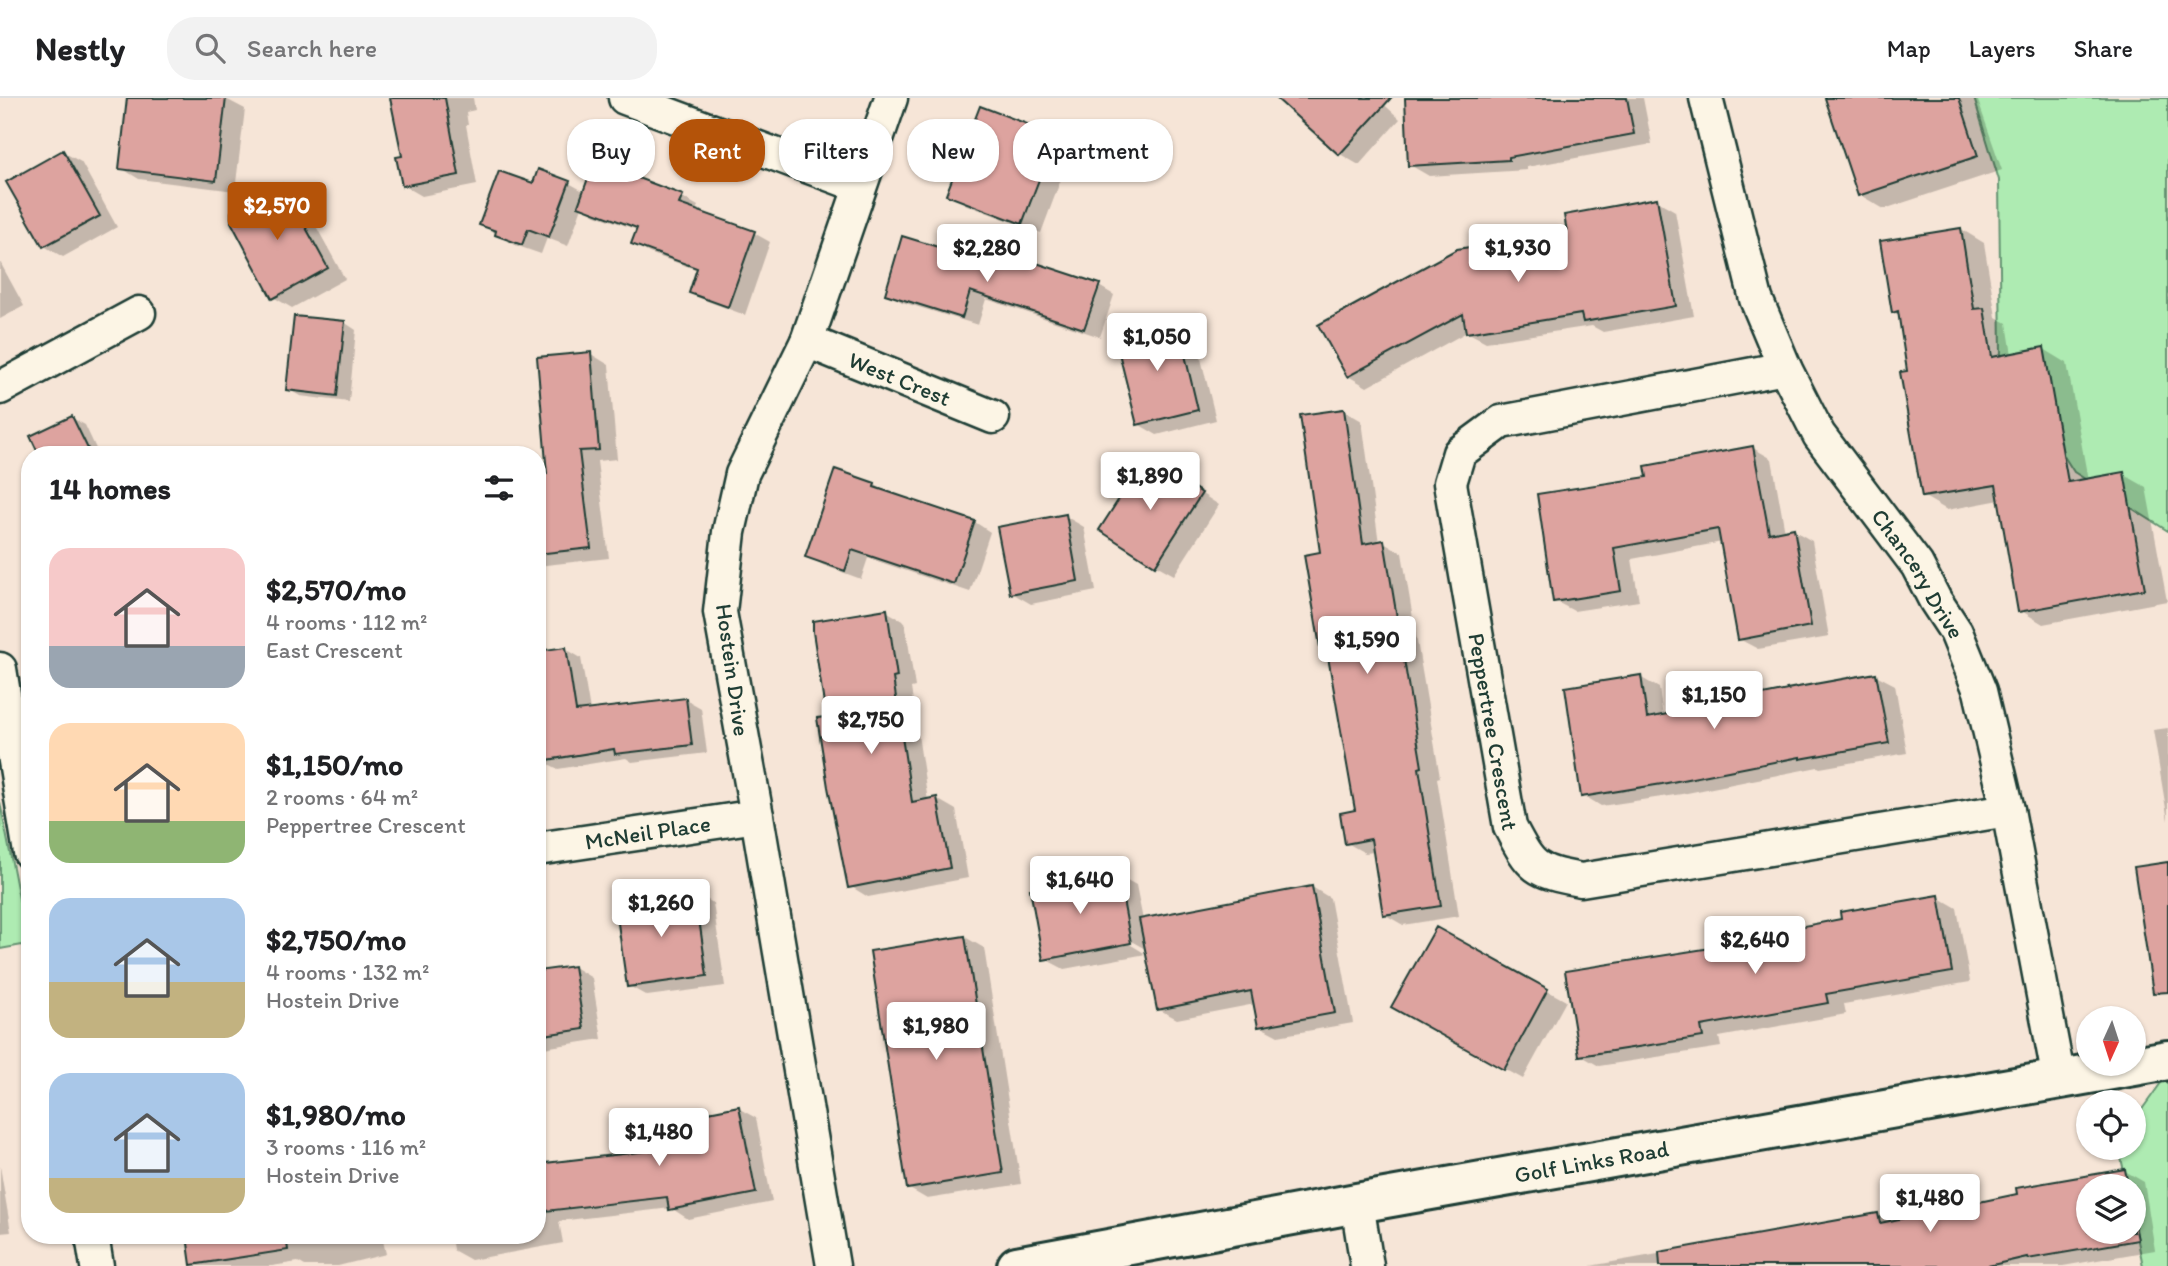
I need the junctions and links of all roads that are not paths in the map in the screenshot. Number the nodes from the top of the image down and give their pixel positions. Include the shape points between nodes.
1 (625, 98) edge
2 (891, 98) edge
3 (1706, 98) edge
4 (860, 186) junction
5 (139, 313) dead end
6 (807, 341) junction
7 (1785, 368) junction
8 (0, 388) edge
9 (993, 416) dead end
10 (0, 669) edge
11 (21, 798) edge
12 (2008, 810) junction
13 (757, 816) junction
14 (546, 848) edge
15 (2168, 1060) edge
16 (2059, 1080) junction
17 (1357, 1203) junction
18 (93, 1244) edge
19 (97, 1266) edge
20 (833, 1266) edge
21 (1017, 1266) edge
22 (1367, 1266) edge

1 - 4 street
2 - 4 street, Hostein Drive
3 - 7 street, Chancery Drive via 1756,299
4 - 6 street, Hostein Drive
5 - 8 street
6 - 9 street, West Crest
6 - 13 street, Hostein Drive via 742,474 729,532 720,612
7 - 12 street, Chancery Drive via 1819,435 1917,565 1956,632 1980,691
7 - 12 street, Peppertree Crescent via 1501,422 1458,453 1450,483 1510,827 1527,860 1548,874 1581,880
10 - 11 street
12 - 16 street, Chancery Drive
13 - 14 street, McNeil Place
13 - 20 street, Hostein Drive
15 - 16 main road, Golf Links Road
16 - 17 main road, Golf Links Road
17 - 21 main road, Golf Links Road
17 - 22 street
18 - 19 street

